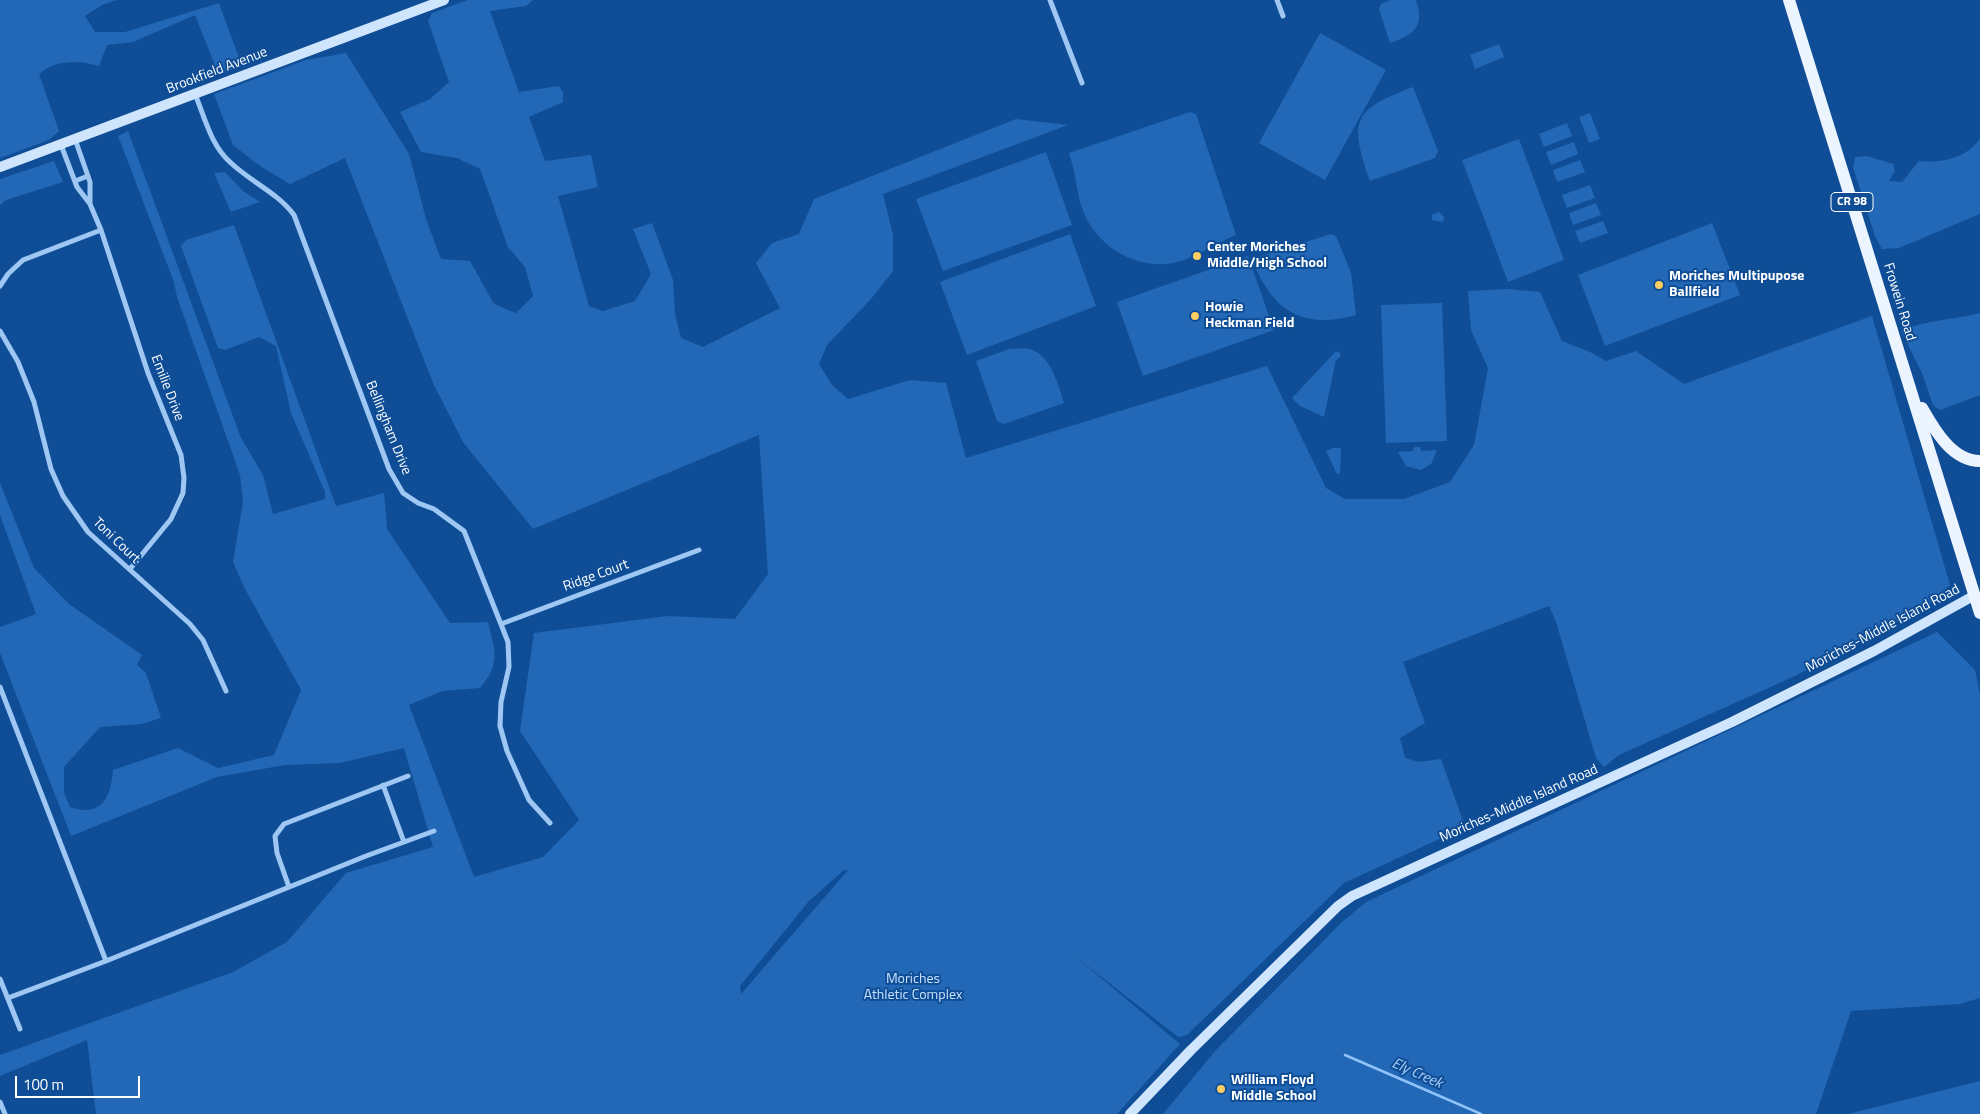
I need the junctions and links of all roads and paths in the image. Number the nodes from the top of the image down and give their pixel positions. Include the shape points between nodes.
1 (444, 0) edge
2 (1050, 0) edge
3 (1277, 0) edge
4 (1789, 0) edge
5 (1283, 16) dead end
6 (1082, 83) dead end
7 (195, 94) junction
8 (75, 139) junction
9 (61, 145) junction
10 (0, 167) edge
11 (88, 176) junction
12 (75, 181) junction
13 (90, 204) junction
14 (101, 230) junction
15 (0, 286) edge
16 (0, 331) edge
17 (1911, 391) junction
18 (1980, 461) edge
19 (699, 550) dead end
20 (130, 569) junction
21 (1978, 593) edge
22 (1980, 613) edge
23 (501, 624) junction
24 (0, 687) edge
25 (226, 691) dead end
26 (408, 776) dead end
27 (383, 785) junction
28 (550, 823) dead end
29 (434, 831) dead end
30 (404, 842) junction
31 (289, 887) junction
32 (106, 961) junction
33 (0, 979) edge
34 (8, 998) junction
35 (20, 1029) dead end
36 (0, 1102) edge
37 (5, 1114) edge
38 (1130, 1114) edge

1 - 7 main road, Brookfield Avenue
2 - 6 street
3 - 5 street
4 - 17 main road, Frowein Road / CR 98
7 - 8 main road, Brookfield Avenue
7 - 23 street, Bellingham Drive via 216,145 229,162 285,202 294,215 389,469 403,493 434,509 464,532
8 - 9 main road, Brookfield Avenue
8 - 11 street, Emilie Drive
9 - 10 main road, Brookfield Avenue
9 - 12 street, Emilie Drive
11 - 12 street
11 - 13 street, Emilie Drive
12 - 13 street, Emilie Drive
13 - 14 street, Emilie Drive
14 - 15 street via 23,260
14 - 20 street, Emilie Drive via 148,373 180,455 184,478 171,519
16 - 20 street, Toni Court via 18,362 34,402 51,469 63,496 88,532
17 - 18 main road via 1942,439 1963,456
17 - 21 main road, Frowein Road / CR 98
19 - 23 street, Ridge Court
20 - 25 street, Toni Court via 203,640
21 - 22 main road, Frowein Road
21 - 38 main road, Moriches-Middle Island Road via 1874,652 1732,722 1352,896 1191,1050
23 - 28 street, Bellingham Drive via 508,642 509,667 501,702 500,726 507,751 529,800
24 - 32 street
26 - 27 street
27 - 30 street
27 - 31 street via 284,824 275,836 277,853
29 - 30 street
30 - 31 street
31 - 32 street
32 - 34 street
33 - 34 street
34 - 35 street
36 - 37 street

